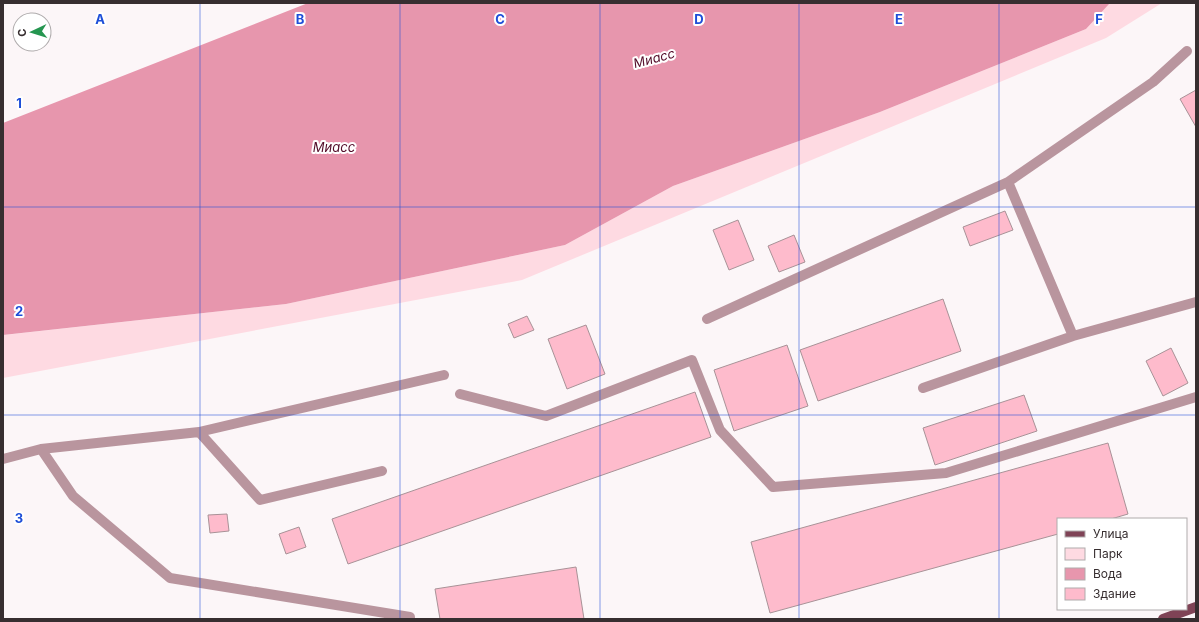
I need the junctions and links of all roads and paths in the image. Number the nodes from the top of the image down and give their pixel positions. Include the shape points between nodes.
1 (1187, 51) dead end
2 (1008, 182) junction
3 (1196, 302) edge
4 (707, 319) dead end
5 (1073, 336) junction
6 (444, 376) dead end
7 (923, 388) dead end
8 (460, 394) dead end
9 (1196, 397) edge
10 (199, 432) junction
11 (41, 449) junction
12 (3, 459) edge
13 (382, 471) dead end
14 (1196, 607) edge
15 (410, 617) dead end
16 (1163, 619) edge

1 - 2 lane via 1153,82
2 - 4 lane
2 - 5 lane
3 - 5 lane
5 - 7 lane
6 - 10 lane
8 - 9 lane via 546,416 692,360 720,430 774,487 946,473
10 - 11 lane
10 - 13 lane via 260,500
11 - 12 lane
11 - 15 lane via 73,496 170,578
14 - 16 main road

